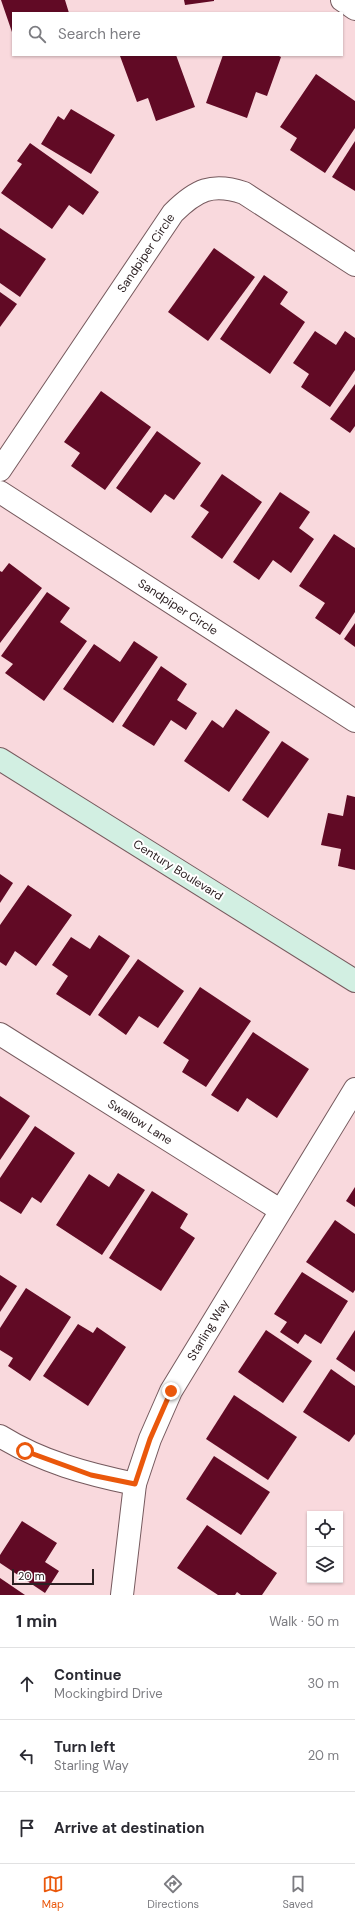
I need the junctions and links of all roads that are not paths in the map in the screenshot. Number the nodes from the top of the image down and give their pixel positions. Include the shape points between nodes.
1 (342, 0) edge
2 (355, 9) edge
3 (355, 265) edge
4 (0, 470) edge
5 (0, 492) edge
6 (355, 721) edge
7 (0, 759) edge
8 (355, 981) edge
9 (0, 1034) edge
10 (355, 1089) edge
11 (280, 1210) junction
12 (0, 1436) edge
13 (135, 1484) junction
14 (122, 1595) edge

1 - 2 street
3 - 4 street, Sandpiper Circle via 244,193 229,188 201,190 188,198 173,213
5 - 6 street, Sandpiper Circle
7 - 8 street, Century Boulevard
9 - 11 street, Swallow Lane
10 - 11 street, Starling Way
11 - 13 street, Starling Way via 171,1391 150,1439
12 - 13 street via 25,1451 91,1475
13 - 14 street, Starling Way

